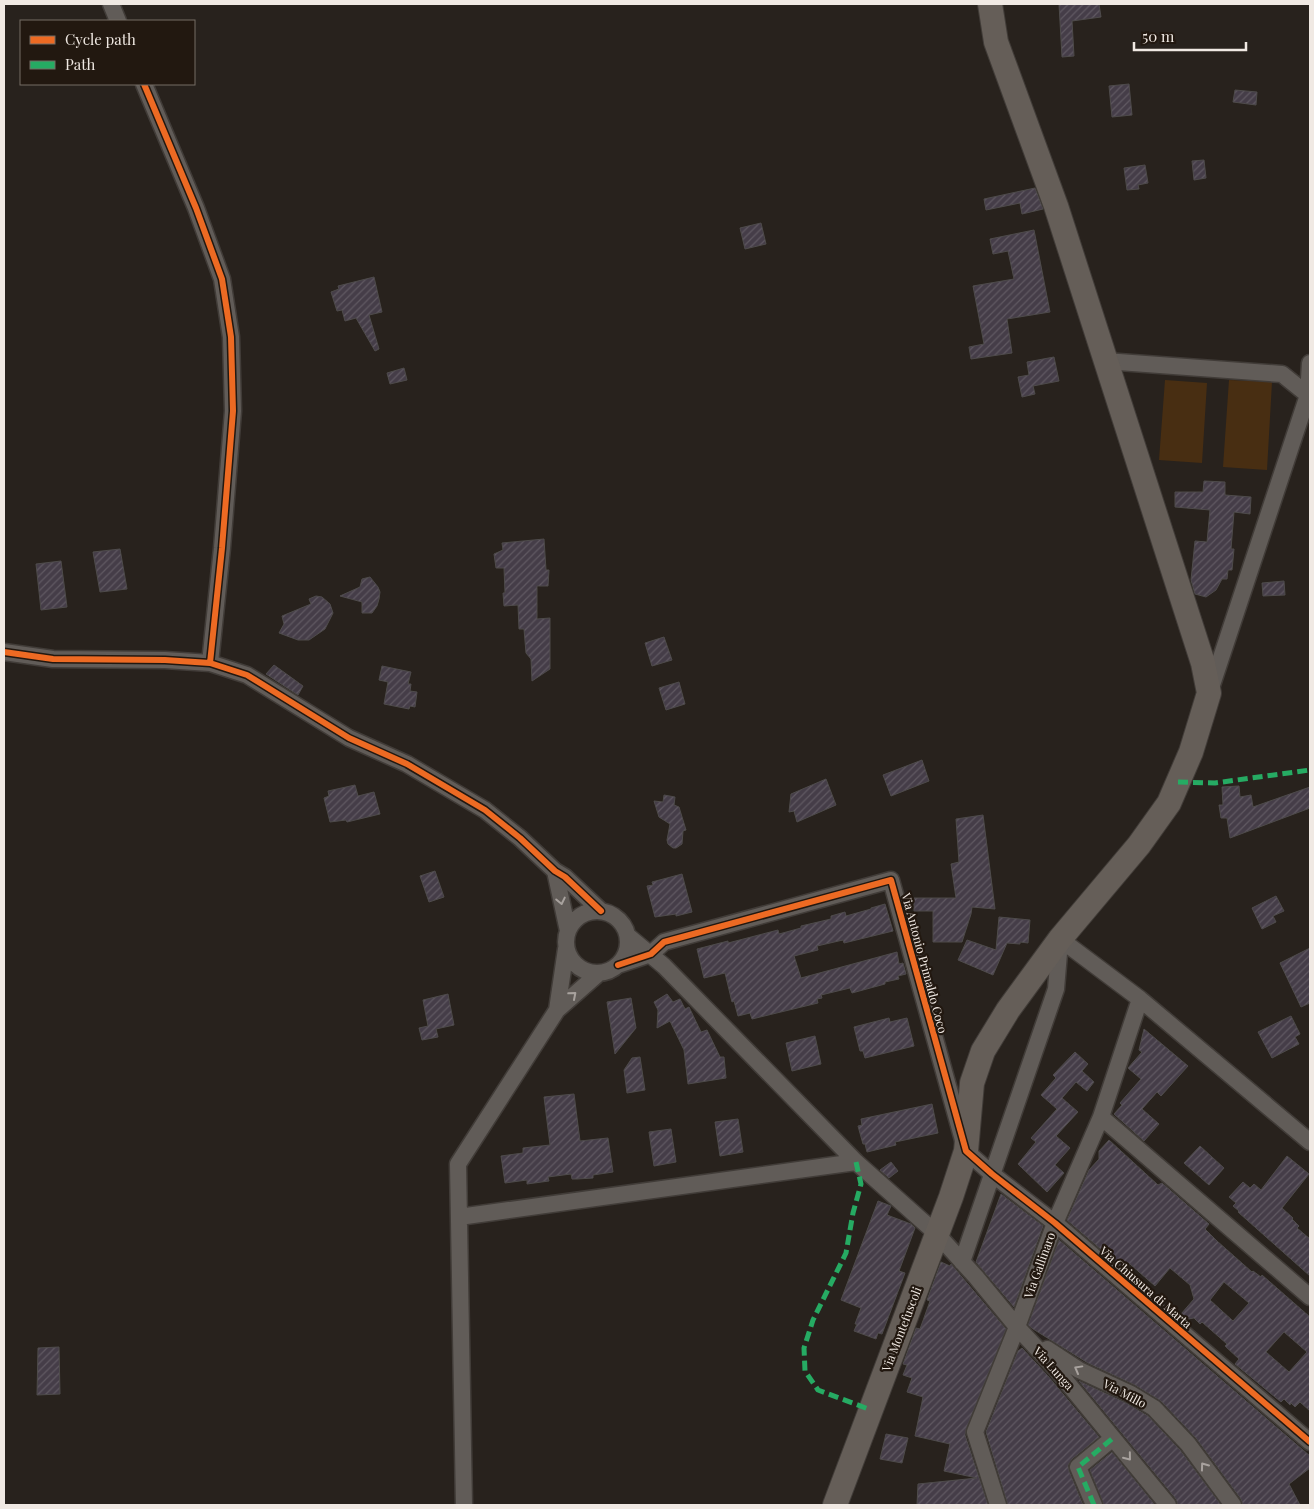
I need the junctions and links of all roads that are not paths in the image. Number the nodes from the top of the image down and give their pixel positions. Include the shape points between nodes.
1 (111, 4) edge
2 (990, 4) edge
3 (118, 20) edge
4 (144, 85) edge
5 (1105, 361) junction
6 (1310, 363) edge
7 (1308, 395) junction
8 (4, 652) edge
9 (210, 663) junction
10 (1209, 693) junction
11 (555, 871) junction
12 (601, 911) junction
13 (568, 931) junction
14 (628, 936) junction
15 (1060, 939) junction
16 (566, 949) junction
17 (650, 954) junction
18 (618, 965) junction
19 (599, 973) junction
20 (1140, 999) junction
21 (557, 1010) junction
22 (1101, 1117) junction
23 (1310, 1142) edge
24 (966, 1151) junction
25 (856, 1162) junction
26 (992, 1174) junction
27 (458, 1217) junction
28 (1055, 1223) junction
29 (937, 1234) junction
30 (962, 1262) junction
31 (1310, 1297) edge
32 (1016, 1327) junction
33 (1113, 1438) junction
34 (1310, 1442) edge
35 (464, 1505) edge
36 (835, 1505) edge
37 (998, 1505) edge
38 (1094, 1505) edge
39 (1168, 1505) edge
40 (1233, 1505) edge

1 - 3 street
2 - 5 main road via 996,42 1056,206
4 - 9 street via 222,279 231,337 233,411
5 - 7 street via 1282,374
5 - 10 main road via 1203,663
6 - 7 street
7 - 10 street
8 - 9 street via 53,659
9 - 11 street via 248,675 350,738 442,784 484,810
10 - 15 main road, Via Montefuscoli via 1191,752 1169,804
11 - 12 street
11 -> 13 street
12 - 13 street via 581,915
12 - 14 street via 619,919
13 - 16 street
14 - 17 street, Via Lunga
14 - 18 street via 628,947
15 - 20 street
15 - 24 main road, Via Montefuscoli via 1008,1010 983,1051 972,1082
15 - 26 street via 1056,989
16 - 19 street via 575,964
16 - 21 street
17 - 18 street
17 - 24 street, Via Antonio Primaldo Coco via 664,942 891,880
17 - 25 street, Via Lunga
18 - 19 street
21 -> 19 street
20 - 22 street, Via Gallinaro
20 - 23 street
21 - 27 street via 458,1164
22 - 28 street, Via Gallinaro
22 - 31 street
24 - 26 street, Via Chiusura di Marta
24 - 29 main road, Via Montefuscoli
25 - 27 street
25 - 29 street, Via Lunga
26 - 28 street, Via Chiusura di Marta
26 - 30 street
27 - 35 street
28 - 32 street, Via Gallinaro
28 - 34 street, Via Chiusura di Marta
29 - 30 street, Via Lunga
29 - 36 main road, Via Montefuscoli
30 - 32 street, Via Lunga
32 - 33 street, Via Lunga via 1056,1368
32 - 37 street, Via Gallinaro via 975,1432
40 -> 32 street, Via Millo via 1188,1444 1154,1408 1079,1370
33 - 38 street via 1078,1467
33 -> 39 street, Via Lunga

